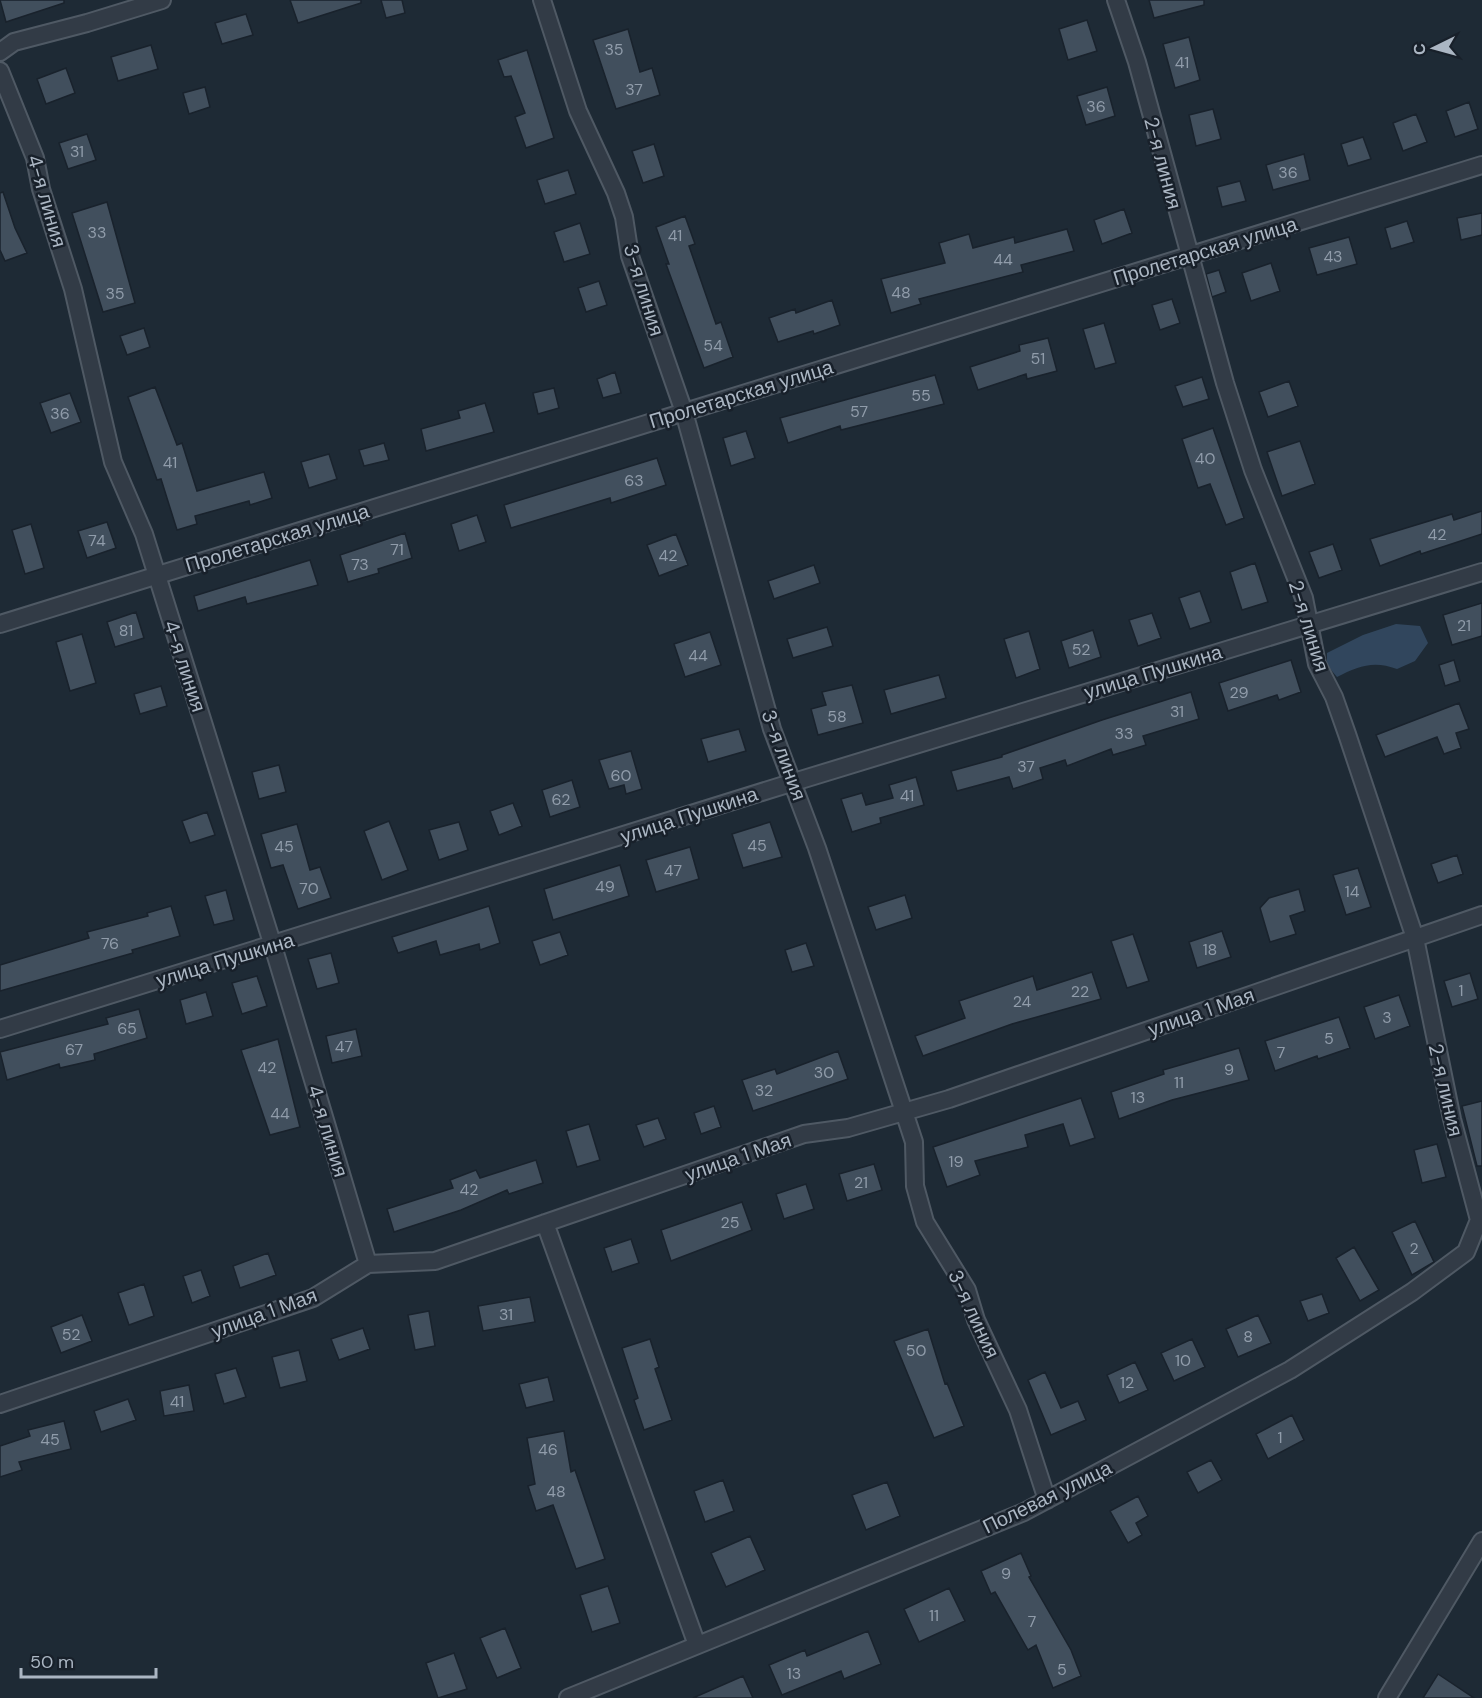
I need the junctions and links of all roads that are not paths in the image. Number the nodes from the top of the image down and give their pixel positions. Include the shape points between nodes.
1 (162, 0) edge
2 (542, 0) edge
3 (1116, 0) edge
4 (0, 52) edge
5 (0, 71) edge
6 (1482, 165) edge
7 (1188, 256) junction
8 (684, 412) junction
9 (1482, 572) edge
10 (156, 575) junction
11 (0, 624) edge
12 (1307, 625) junction
13 (794, 782) junction
14 (1482, 915) edge
15 (1415, 938) junction
16 (273, 946) junction
17 (0, 1029) edge
18 (904, 1110) junction
19 (1479, 1220) joint
20 (545, 1223) junction
21 (368, 1264) junction
22 (0, 1404) edge
23 (1047, 1500) junction
24 (1482, 1541) edge
25 (697, 1645) junction
26 (568, 1698) edge
27 (1387, 1698) edge

1 - 4 street via 14,42
2 - 8 street, 3-я линия via 578,111 616,193 630,256
3 - 7 street, 2-я линия via 1137,62
5 - 10 street, 4-я линия via 35,158 73,289 113,462 144,534
6 - 7 street, Пролетарская улица
7 - 8 street, Пролетарская улица
7 - 12 street, 2-я линия via 1253,470 1304,598
8 - 10 street, Пролетарская улица
8 - 13 street, 3-я линия via 772,729
9 - 12 street, улица Пушкина
10 - 11 street, Пролетарская улица
10 - 16 street, 4-я линия
12 - 13 street, улица Пушкина
12 - 15 street, 2-я линия via 1317,664 1334,697
13 - 16 street, улица Пушкина
13 - 18 street, 3-я линия
14 - 15 street, улица 1 Мая
15 - 18 street, улица 1 Мая via 950,1099
15 - 19 street, 2-я линия via 1452,1119
16 - 17 street, улица Пушкина
16 - 21 street, 4-я линия
18 - 20 street, улица 1 Мая via 848,1128 804,1134
18 - 23 street, 3-я линия via 914,1142 915,1186 925,1222 967,1290 976,1320 1018,1410
19 - 23 street, Полевая улица via 1466,1252 1412,1292 1290,1370
20 - 21 street, улица 1 Мая via 435,1261
20 - 25 street
21 - 22 street, улица 1 Мая via 313,1298
23 - 25 street, Полевая улица
24 - 27 street
25 - 26 street, Полевая улица

